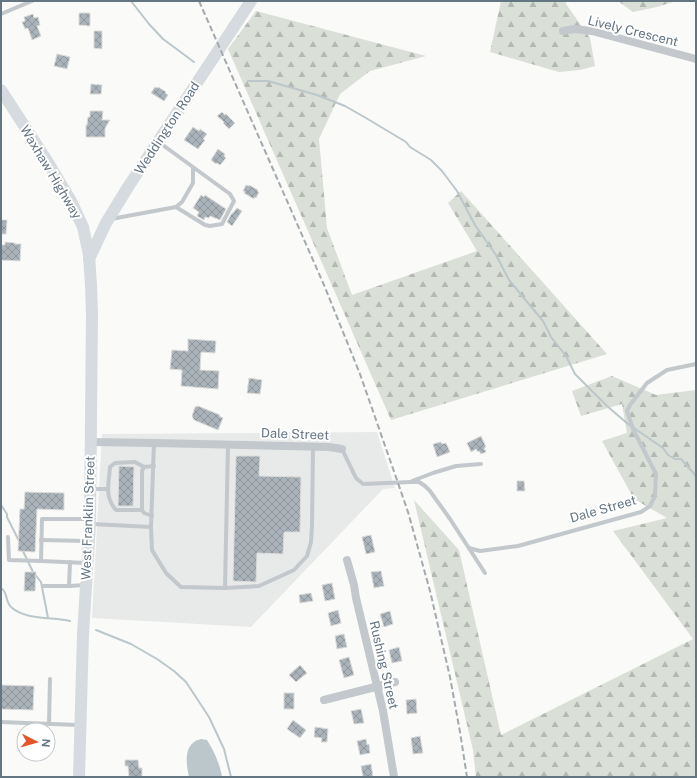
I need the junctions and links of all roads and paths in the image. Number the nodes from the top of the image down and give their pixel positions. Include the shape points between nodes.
1 (32, 1) edge
2 (251, 1) edge
3 (1, 14) edge
4 (563, 31) dead end
5 (696, 59) edge
6 (1, 90) edge
7 (158, 141) junction
8 (194, 168) junction
9 (176, 207) junction
10 (109, 219) junction
11 (89, 259) junction
12 (696, 364) edge
13 (91, 442) junction
14 (154, 443) junction
15 (228, 444) junction
16 (313, 446) junction
17 (342, 449) joint
18 (481, 464) dead end
19 (154, 466) junction
20 (144, 467) junction
21 (411, 482) junction
22 (90, 489) junction
23 (108, 489) junction
24 (142, 510) junction
25 (152, 516) junction
26 (90, 521) junction
27 (151, 528) junction
28 (8, 537) dead end
29 (41, 540) junction
30 (89, 541) junction
31 (469, 548) junction
32 (347, 560) dead end
33 (41, 561) junction
34 (70, 562) junction
35 (88, 563) junction
36 (485, 573) dead end
37 (86, 585) junction
38 (43, 586) dead end
39 (69, 586) junction
40 (225, 588) junction
41 (50, 679) dead end
42 (395, 682) dead end
43 (377, 686) junction
44 (324, 700) dead end
45 (1, 722) edge
46 (49, 722) edge
47 (16, 723) edge
48 (56, 724) edge
49 (80, 725) junction
50 (79, 777) edge
51 (394, 777) edge

1 - 3 lane
2 - 7 main road, Weddington Road
4 - 5 street, Lively Crescent via 592,31
6 - 11 main road, Waxhaw Highway via 71,201 83,227
7 - 8 lane
7 - 10 main road, Weddington Road
8 - 9 lane via 193,183 182,202
8 - 9 lane via 230,194 234,201 222,224 210,226
9 - 10 lane
10 - 11 main road, Weddington Road
11 - 13 main road, West Franklin Street via 92,285
12 - 31 lane, Dale Street via 667,370 647,382 627,411 633,429 656,474 655,496 650,506 641,512 518,546 480,551
13 - 14 street, Dale Street
13 - 22 main road, West Franklin Street
14 - 15 street, Dale Street
14 - 19 lane
15 - 16 street, Dale Street
15 - 40 lane
16 - 17 street, Dale Street
16 - 40 lane via 312,526 307,556 294,570 259,586
17 - 21 lane, Dale Street via 356,478 363,484
18 - 21 lane via 456,466
19 - 20 lane
19 - 25 lane
20 - 23 lane via 135,462 115,463 110,467
20 - 24 lane
21 - 31 lane, Dale Street via 419,482 425,486
22 - 23 lane
22 - 26 main road, West Franklin Street
23 - 24 lane via 111,504 116,510
24 - 25 lane
25 - 27 lane
26 - 27 lane
26 - 29 lane via 42,519
26 - 30 main road, West Franklin Street
27 - 40 lane via 152,550 166,572 181,587
28 - 33 lane via 9,560
29 - 30 lane
29 - 33 lane
30 - 35 main road, West Franklin Street
31 - 36 lane, Dale Street
32 - 43 street, Rushing Street
33 - 34 lane
34 - 35 lane
34 - 39 lane
35 - 37 main road, West Franklin Street
37 - 39 lane
37 - 49 main road, West Franklin Street
38 - 39 lane
41 - 46 lane
42 - 43 street
43 - 44 street
43 - 51 street, Rushing Street
45 - 47 lane
48 - 49 lane
49 - 50 main road, West Franklin Street

